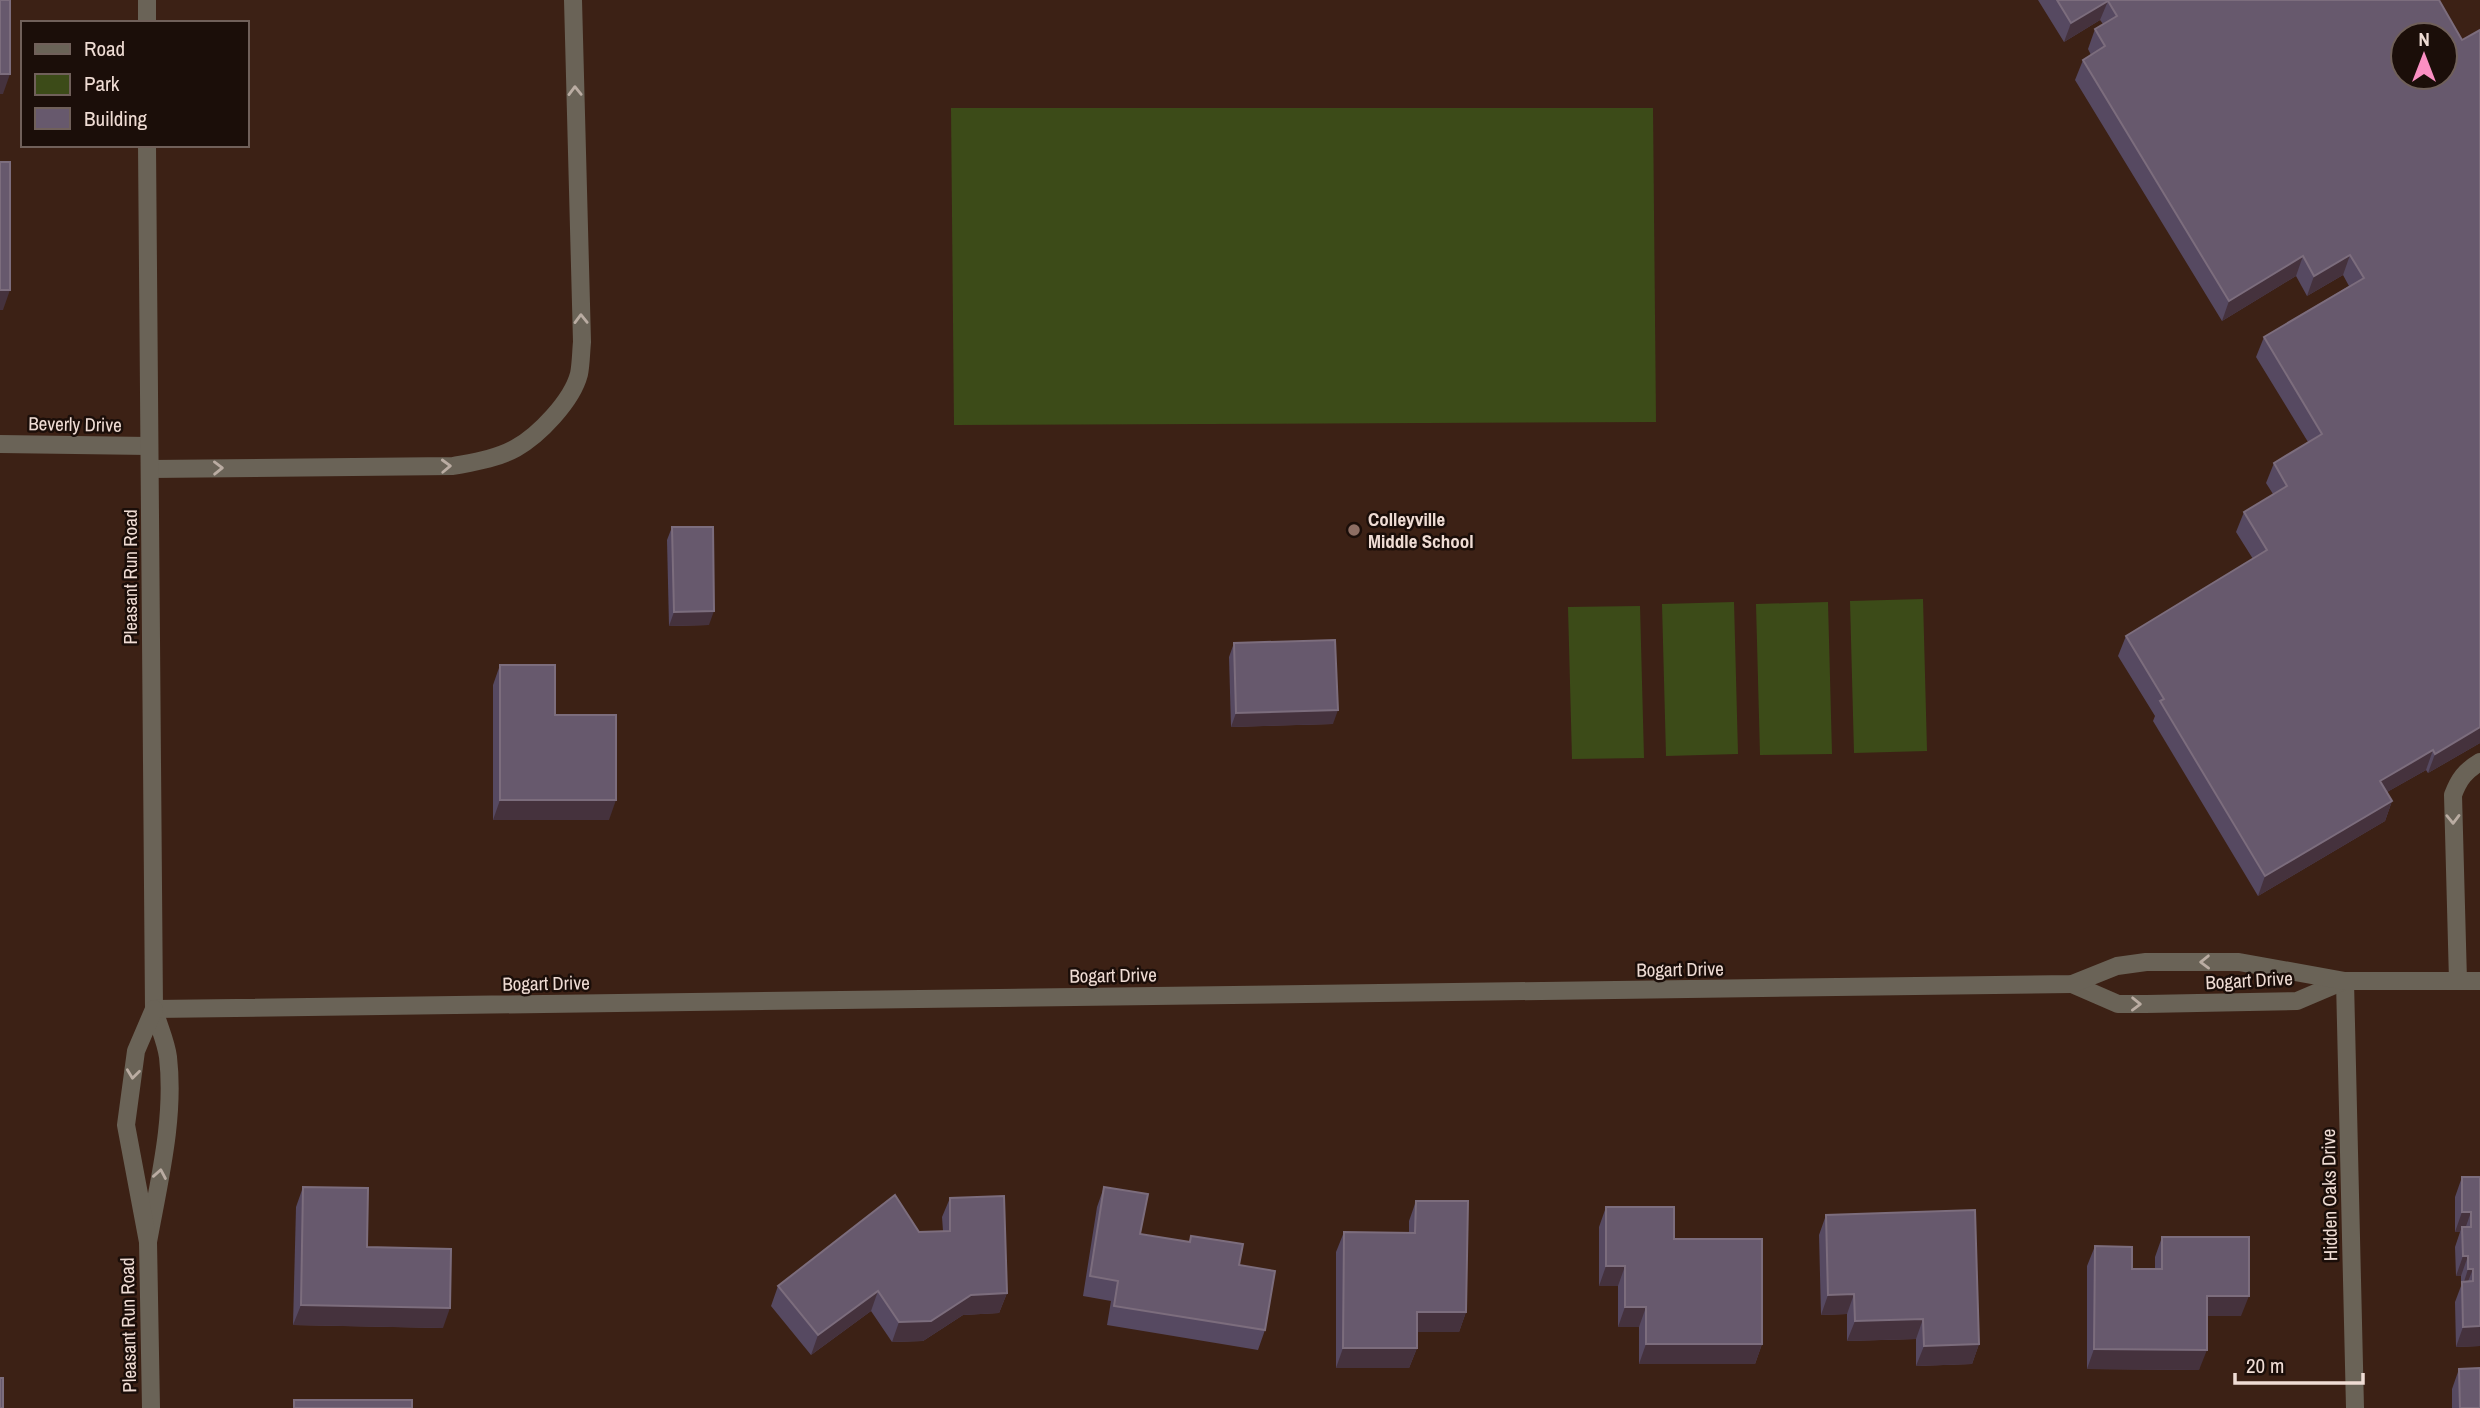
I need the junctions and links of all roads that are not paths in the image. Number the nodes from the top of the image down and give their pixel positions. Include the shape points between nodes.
1 (147, 0) edge
2 (573, 0) edge
3 (147, 21) edge
4 (148, 147) edge
5 (0, 444) edge
6 (149, 446) junction
7 (150, 470) junction
8 (2480, 762) edge
9 (2345, 981) junction
10 (2458, 981) junction
11 (2480, 981) edge
12 (2072, 984) junction
13 (154, 1009) junction
14 (148, 1242) junction
15 (151, 1408) edge
16 (2355, 1408) edge

1 - 3 street
7 -> 2 street via 453,466 484,461 516,448 541,429 564,403 579,376 582,342
4 - 6 street, Pleasant Run Road
5 - 6 street, Beverly Drive
6 - 7 street, Pleasant Run Road
7 - 13 street, Pleasant Run Road
8 -> 10 street via 2463,775 2453,795
9 - 10 street, Bogart Drive
9 -> 12 street, Bogart Drive via 2239,962 2146,962 2117,966
12 -> 9 street, Bogart Drive via 2118,1004 2146,1004 2297,1001
9 - 16 street, Hidden Oaks Drive
10 - 11 street, Bogart Drive
12 - 13 street, Bogart Drive
14 -> 13 street, Pleasant Run Road via 168,1127 167,1056
13 -> 14 street, Pleasant Run Road via 136,1051 126,1125
14 - 15 street, Pleasant Run Road

